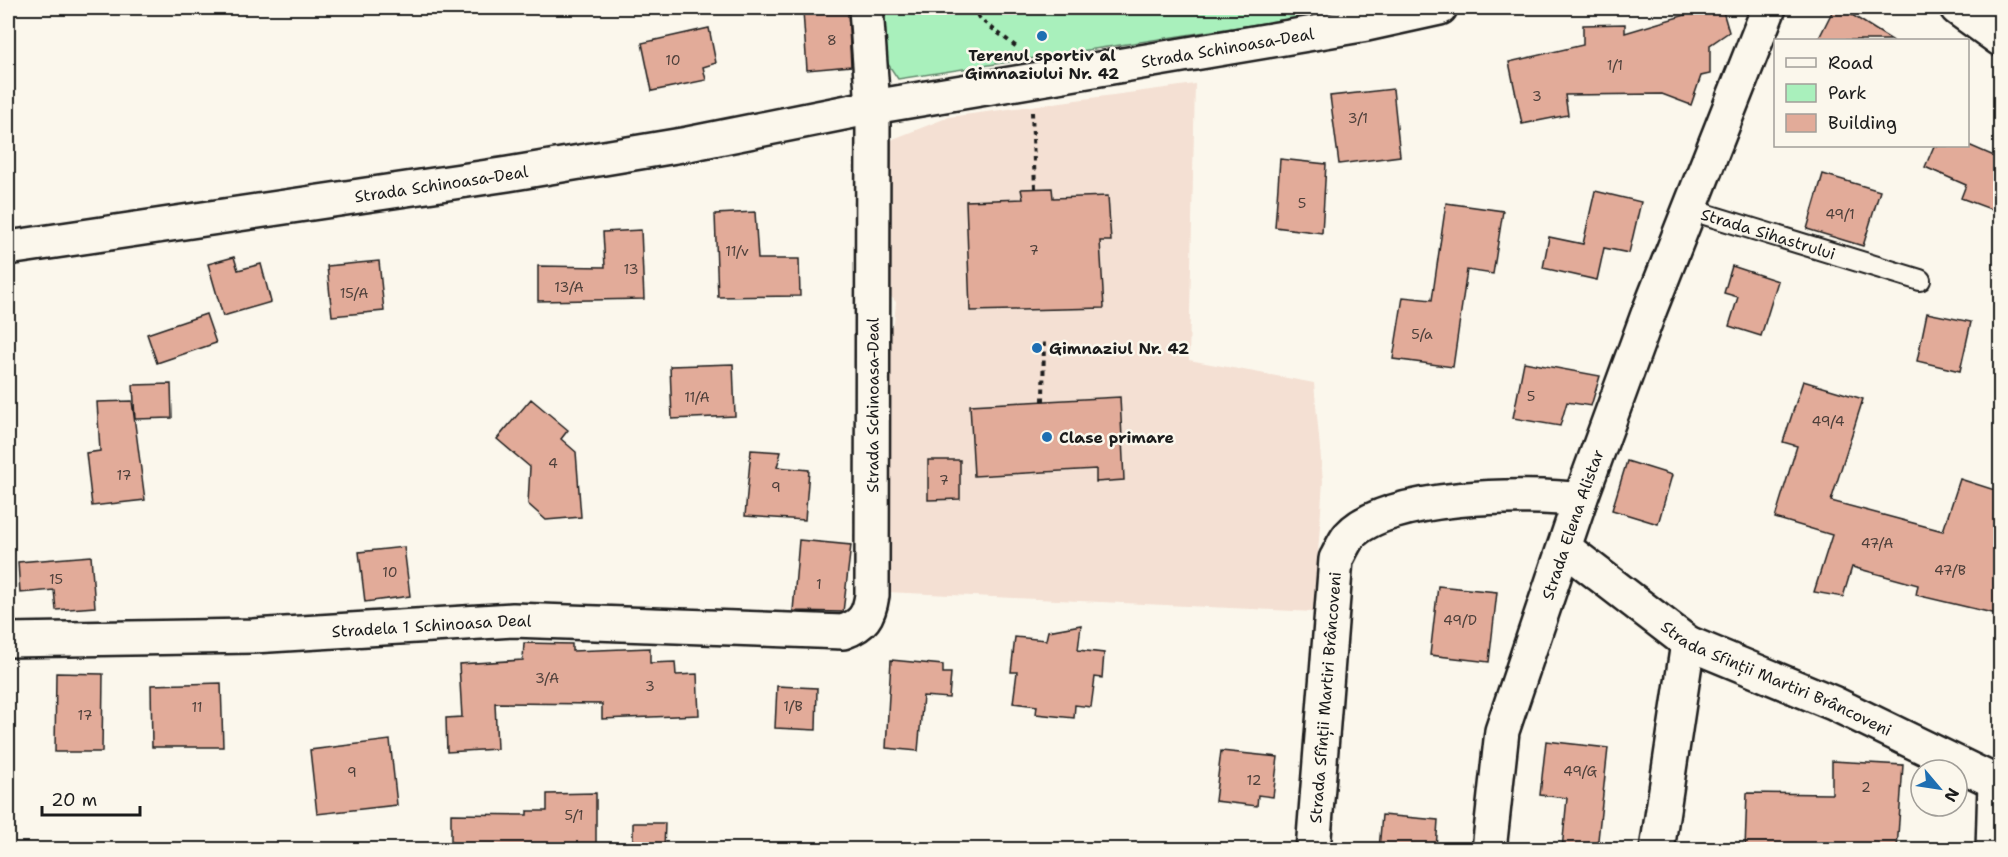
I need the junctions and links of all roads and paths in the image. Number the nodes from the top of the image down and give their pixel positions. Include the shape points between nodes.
1 (866, 8) edge
2 (972, 8) edge
3 (1440, 8) edge
4 (1769, 8) edge
5 (1957, 8) edge
6 (2001, 39) edge
7 (1025, 54) dead end
8 (1032, 106) dead end
9 (873, 107) junction
10 (1035, 188) dead end
11 (1688, 209) junction
12 (8, 248) edge
13 (1920, 280) dead end
14 (1044, 338) dead end
15 (1043, 401) dead end
16 (1580, 500) junction
17 (1566, 549) junction
18 (857, 627) joint
19 (8, 639) edge
20 (1688, 643) junction
21 (1998, 783) edge
22 (1313, 849) edge
23 (1489, 849) edge
24 (1657, 849) edge
25 (1993, 849) edge

1 - 9 street, Strada Schinoasa-Deal
2 - 7 path via 980,19
3 - 9 street, Strada Schinoasa-Deal via 1367,24
4 - 11 street, Strada Sihastrului
5 - 6 street
8 - 10 path
9 - 12 street, Strada Schinoasa-Deal via 519,173
9 - 18 street, Strada Schinoasa-Deal via 872,595 869,613
11 - 13 lane, Strada Sihastrului
11 - 16 street, Strada Elena Alistar
14 - 15 path
16 - 17 street, Strada Elena Alistar
16 - 22 street, Strada Sfînții Martiri Brâncoveni via 1497,495 1420,505 1375,520 1350,535 1336,560 1333,583
17 - 20 street, Strada Sfinții Martiri Brâncoveni
17 - 23 street, Strada Elena Alistar via 1502,731
18 - 19 street, Stradela 1 Schinoasa Deal via 843,632 513,620 253,636
20 - 21 street, Strada Sfinții Martiri Brâncoveni via 1833,703
20 - 24 street
21 - 25 street

